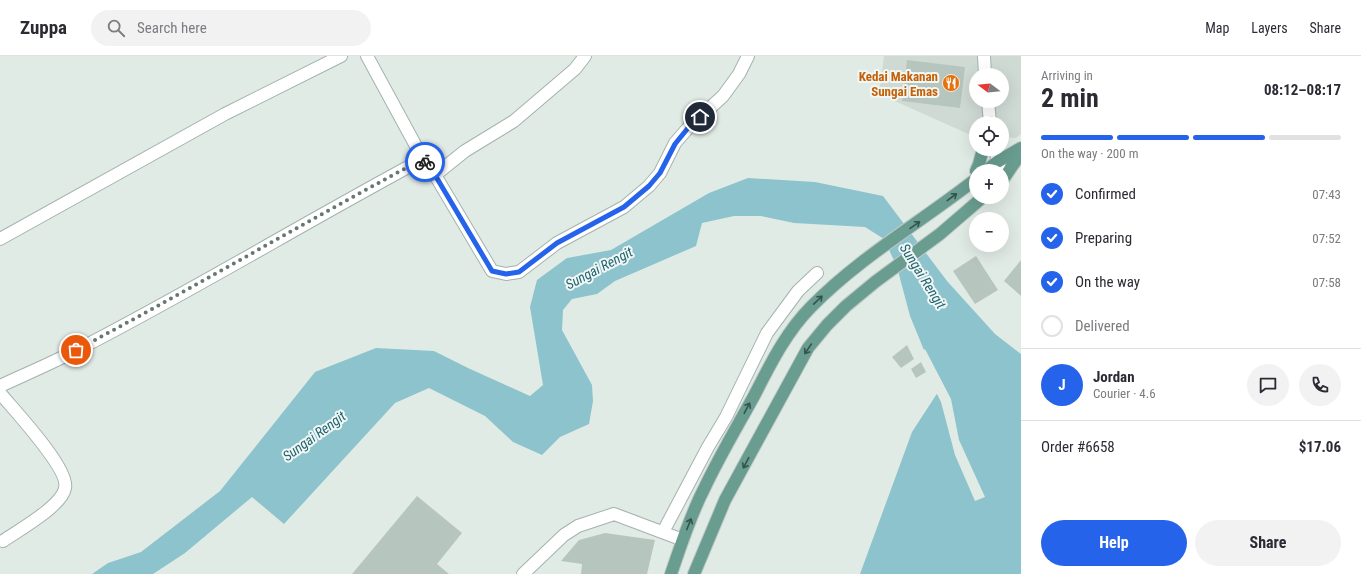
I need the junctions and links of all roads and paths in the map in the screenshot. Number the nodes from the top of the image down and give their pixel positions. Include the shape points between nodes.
1 (340, 56) edge
2 (367, 56) edge
3 (585, 56) edge
4 (748, 56) edge
5 (984, 56) edge
6 (985, 68) edge
7 (1021, 148) edge
8 (1021, 153) edge
9 (423, 159) junction
10 (1009, 164) edge
11 (1009, 166) edge
12 (435, 175) junction
13 (969, 185) edge
14 (975, 204) edge
15 (0, 239) edge
16 (817, 272) dead end
17 (0, 386) edge
18 (0, 393) edge
19 (663, 532) junction
20 (683, 540) junction
21 (3, 541) dead end
22 (523, 574) edge
23 (671, 574) edge
24 (694, 574) edge

1 - 15 street via 225,114
2 - 9 street
3 - 12 street via 576,69 514,121 465,151
4 - 12 street via 723,96 688,128 675,144 660,173 649,186 624,207 557,243 519,272 506,274 492,271
5 - 6 street
7 - 10 main road
8 - 11 main road
9 - 12 street
9 - 17 street via 153,310
20 -> 13 main road via 703,490 788,334 809,308 860,263
14 -> 24 main road via 846,306 808,348 726,500
16 - 19 street via 798,291 768,333 726,417
18 - 21 street via 50,452 65,477 66,488 51,508
19 - 20 street
19 - 22 street via 614,514 590,521 564,534
20 - 23 main road

